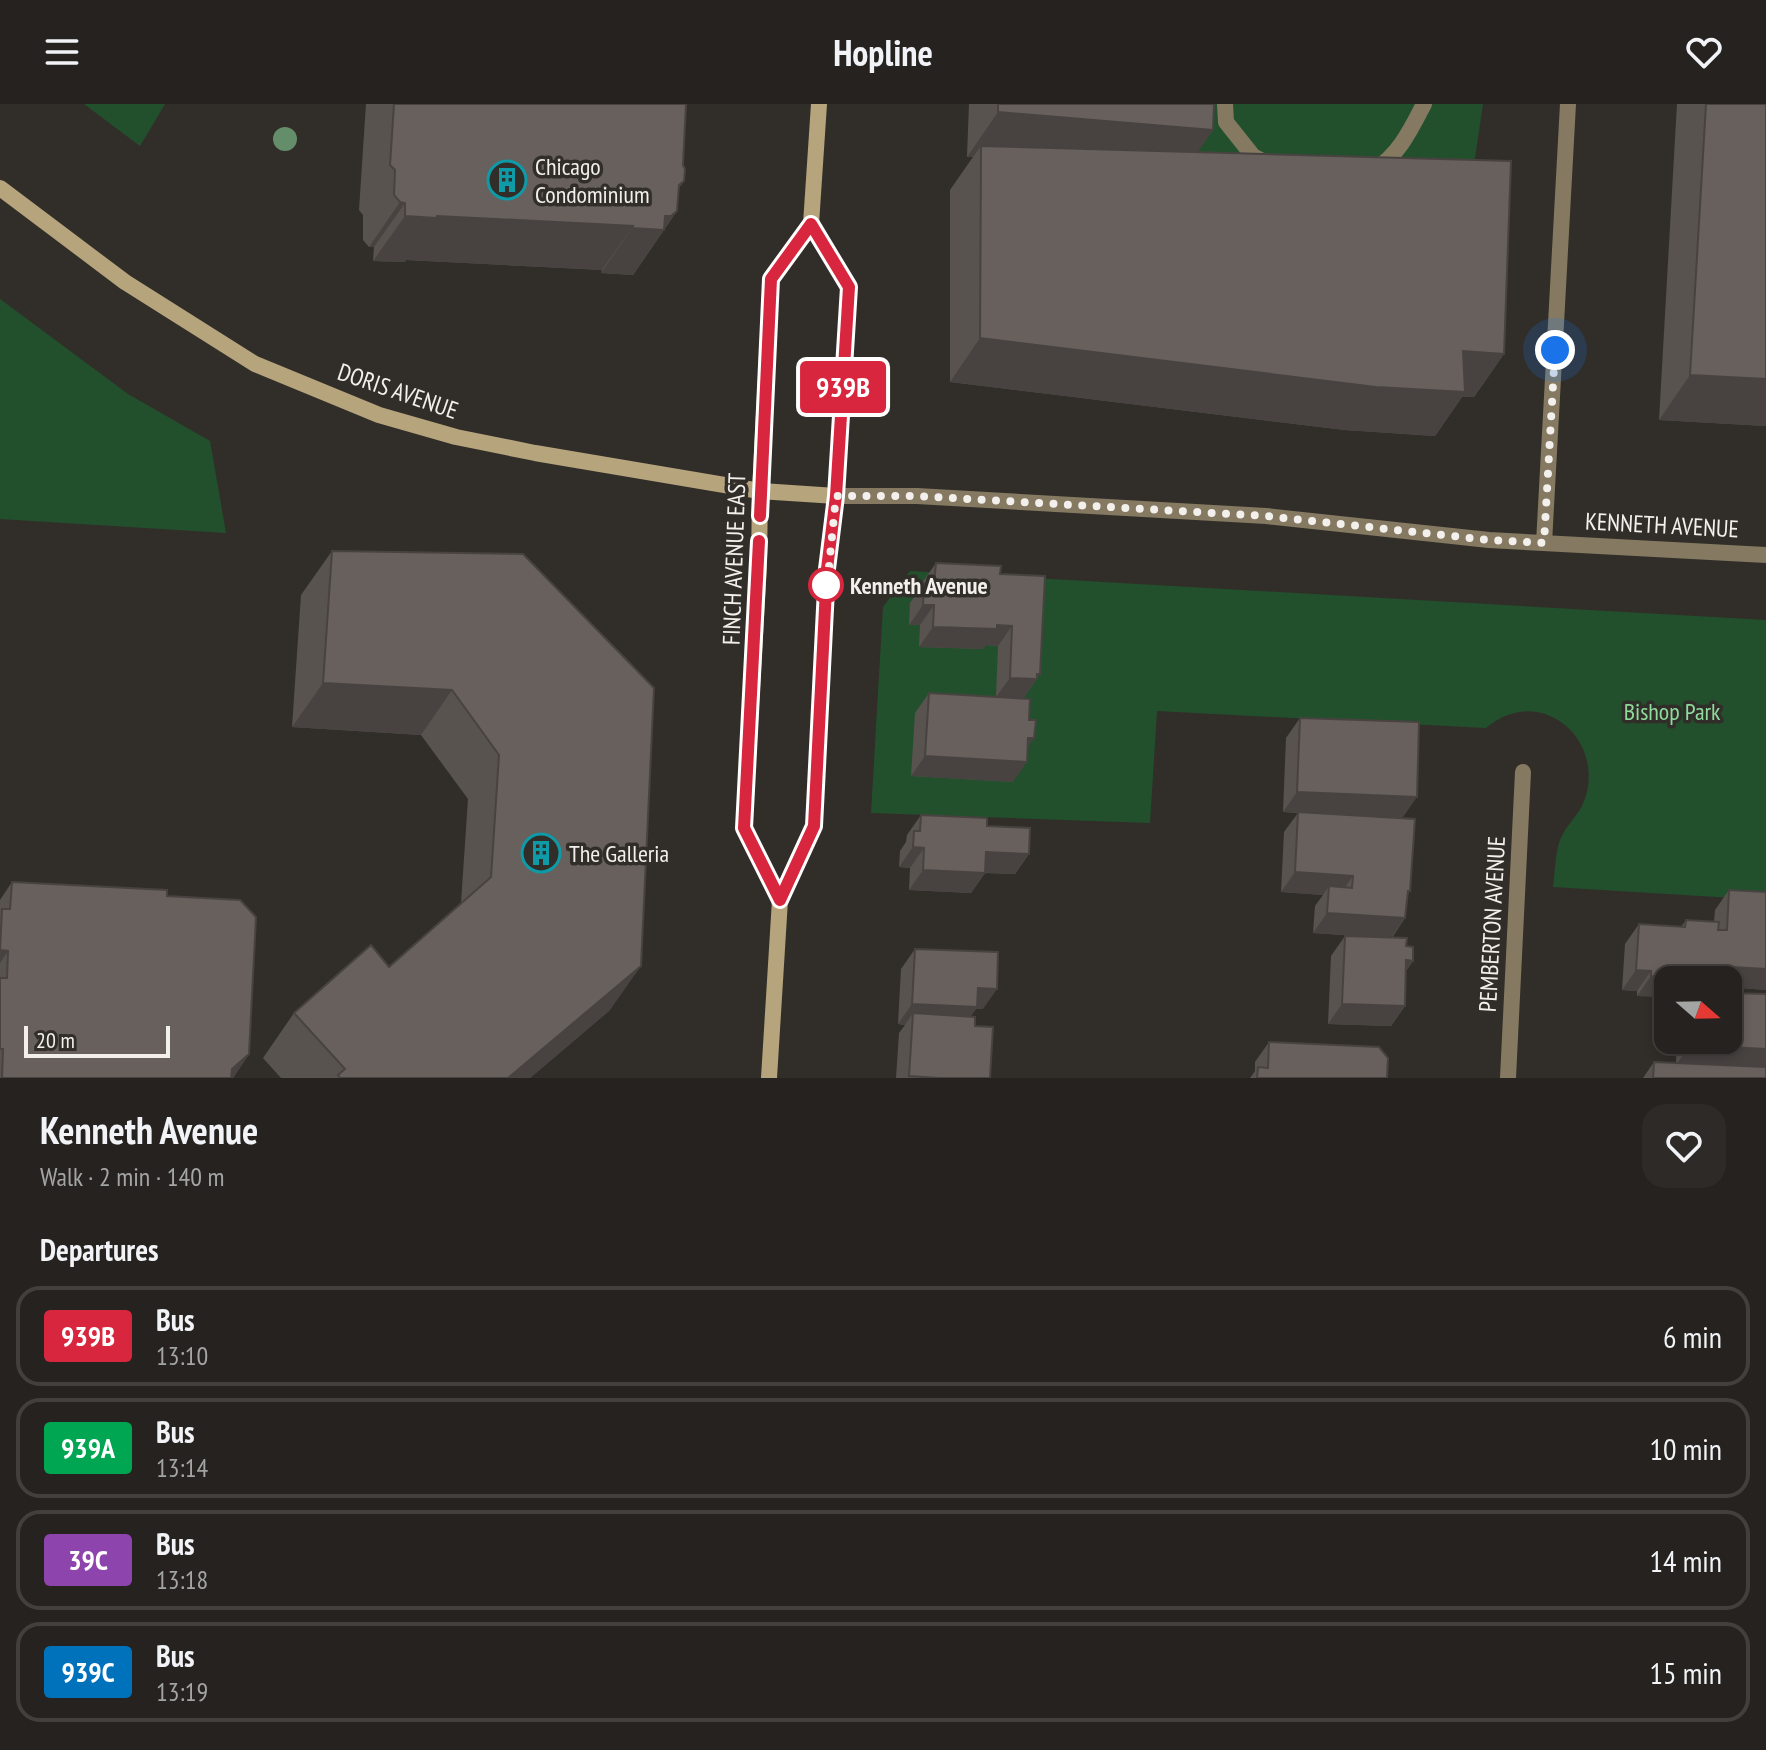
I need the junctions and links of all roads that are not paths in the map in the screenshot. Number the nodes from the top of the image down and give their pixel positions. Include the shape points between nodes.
1 (819, 104) edge
2 (1225, 104) edge
3 (1424, 104) edge
4 (1568, 104) edge
5 (1287, 174) edge
6 (1365, 175) edge
7 (0, 188) edge
8 (811, 224) junction
9 (760, 491) junction
10 (836, 496) junction
11 (1544, 543) junction
12 (1766, 555) edge
13 (1523, 772) dead end
14 (780, 900) junction
15 (769, 1078) edge
16 (1508, 1078) edge

1 - 8 main road
2 - 5 street via 1226,122 1253,156
3 - 6 street via 1389,161
4 - 11 street
7 - 9 main road, DORIS AVENUE via 137,290 255,364 379,415 535,453
8 - 9 main road, FINCH AVENUE EAST via 771,279
8 - 10 main road via 849,287
9 - 10 main road, DORIS AVENUE
9 - 14 main road, FINCH AVENUE EAST via 744,828
10 - 11 street, KENNETH AVENUE via 1266,516
10 - 14 main road via 827,569 814,826
11 - 12 street, KENNETH AVENUE
13 - 16 street, PEMBERTON AVENUE
14 - 15 main road

